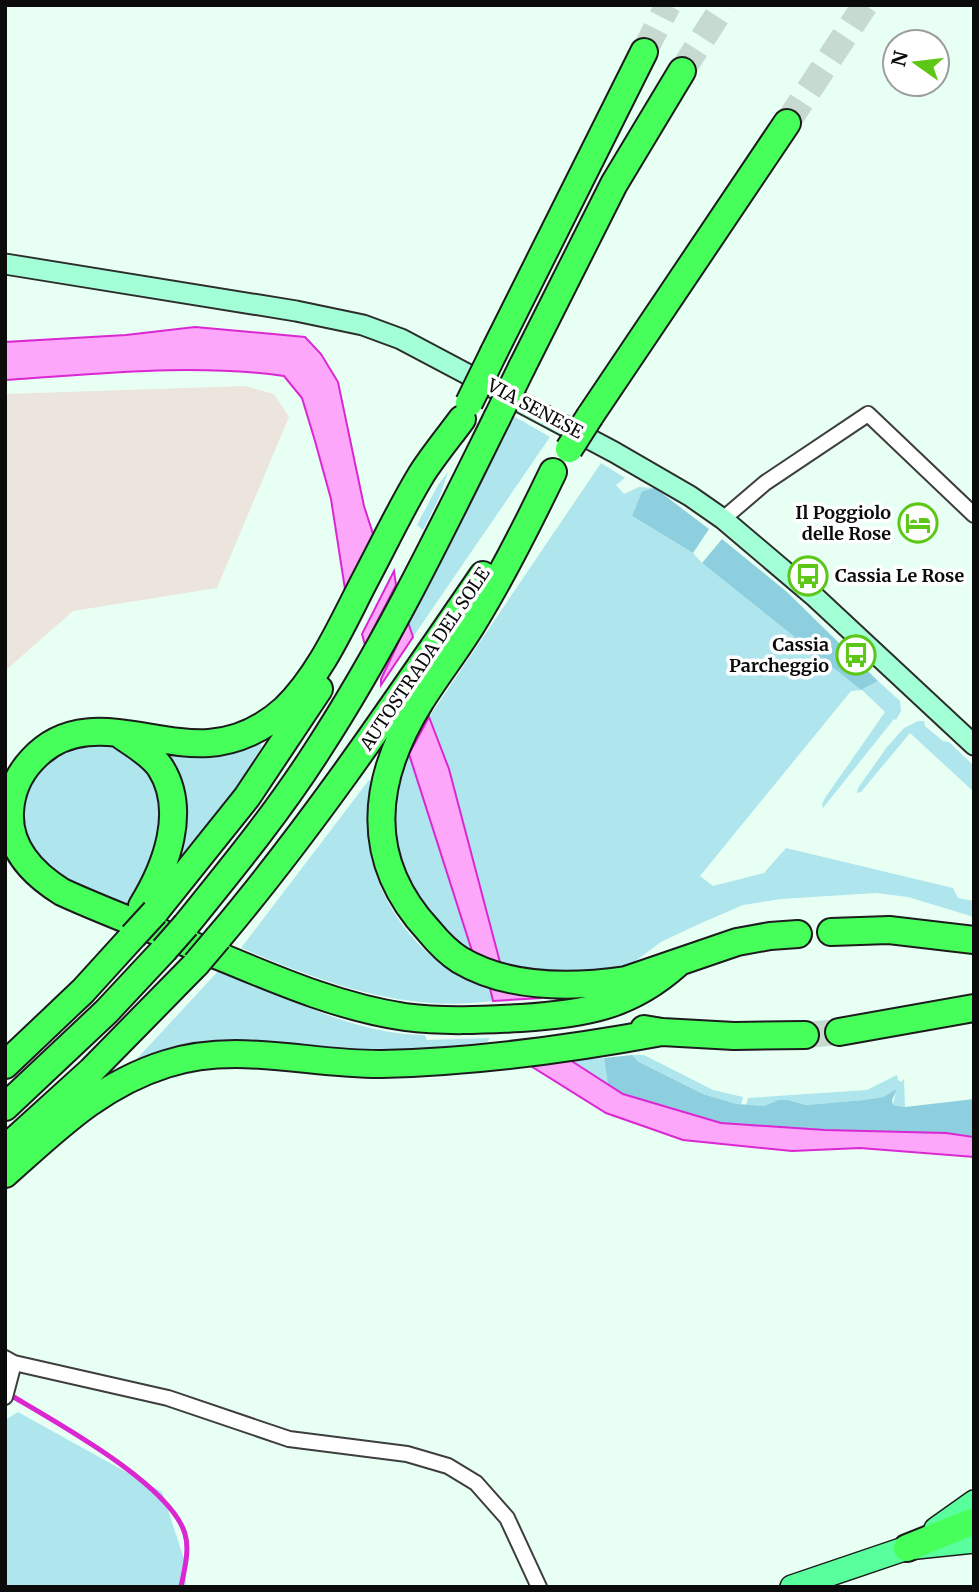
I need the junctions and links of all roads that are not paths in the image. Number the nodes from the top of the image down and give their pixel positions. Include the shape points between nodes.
1 (644, 52) tunnel mouth
2 (682, 71) tunnel mouth
3 (787, 123) tunnel mouth
4 (5, 264) edge
5 (974, 515) edge
6 (723, 519) junction
7 (342, 637) junction
8 (431, 668) junction
9 (114, 732) junction
10 (974, 745) edge
11 (149, 909) junction
12 (831, 932) dead end
13 (798, 934) dead end
14 (974, 940) edge
15 (677, 964) junction
16 (974, 1008) edge
17 (605, 1014) junction
18 (662, 1032) junction
19 (839, 1032) tunnel mouth
20 (805, 1035) tunnel mouth
21 (5, 1062) edge
22 (5, 1107) edge
23 (5, 1149) edge
24 (5, 1174) edge
25 (10, 1360) edge
26 (5, 1397) edge
27 (974, 1502) edge
28 (974, 1521) edge
29 (974, 1532) edge
30 (974, 1541) edge
31 (907, 1549) junction
32 (539, 1587) edge
33 (792, 1587) edge

1 - 7 highway, bridge via 465,411 422,474
2 - 22 highway, bridge via 614,184 418,578 317,752 186,925 97,1021
3 - 8 highway, AUTOSTRADA DEL SOLE, bridge via 553,472
4 - 6 main road, VIA SENESE via 363,325 401,339 525,403
5 - 6 street via 868,414 765,483
6 - 10 main road, VIA SENESE via 815,597
7 - 9 highway via 283,710 249,734 193,744
7 - 11 highway via 291,733 247,797 213,842
8 - 15 highway via 382,798 380,835 395,882 415,916 459,959 507,979 607,983
8 - 23 highway, AUTOSTRADA DEL SOLE, bridge via 380,726 293,846 196,964 91,1071
9 - 11 highway via 159,765 174,805
9 - 17 highway via 75,733 46,746 17,782 10,808 12,834 23,858 39,877 70,896 278,981 371,1010 407,1017 482,1020
11 - 21 highway, bridge via 54,1020
12 - 14 highway via 889,930
13 - 15 highway via 737,942
15 - 17 highway
16 - 19 highway
17 - 18 highway
18 - 20 highway
18 - 24 highway via 581,1047 382,1064 264,1055 184,1059 135,1076 92,1099
25 - 26 street
25 - 32 street via 168,1398 289,1438 407,1454 448,1465 475,1483 507,1518
27 - 31 main road
28 - 31 highway
29 - 31 highway
30 - 31 main road
31 - 33 main road

